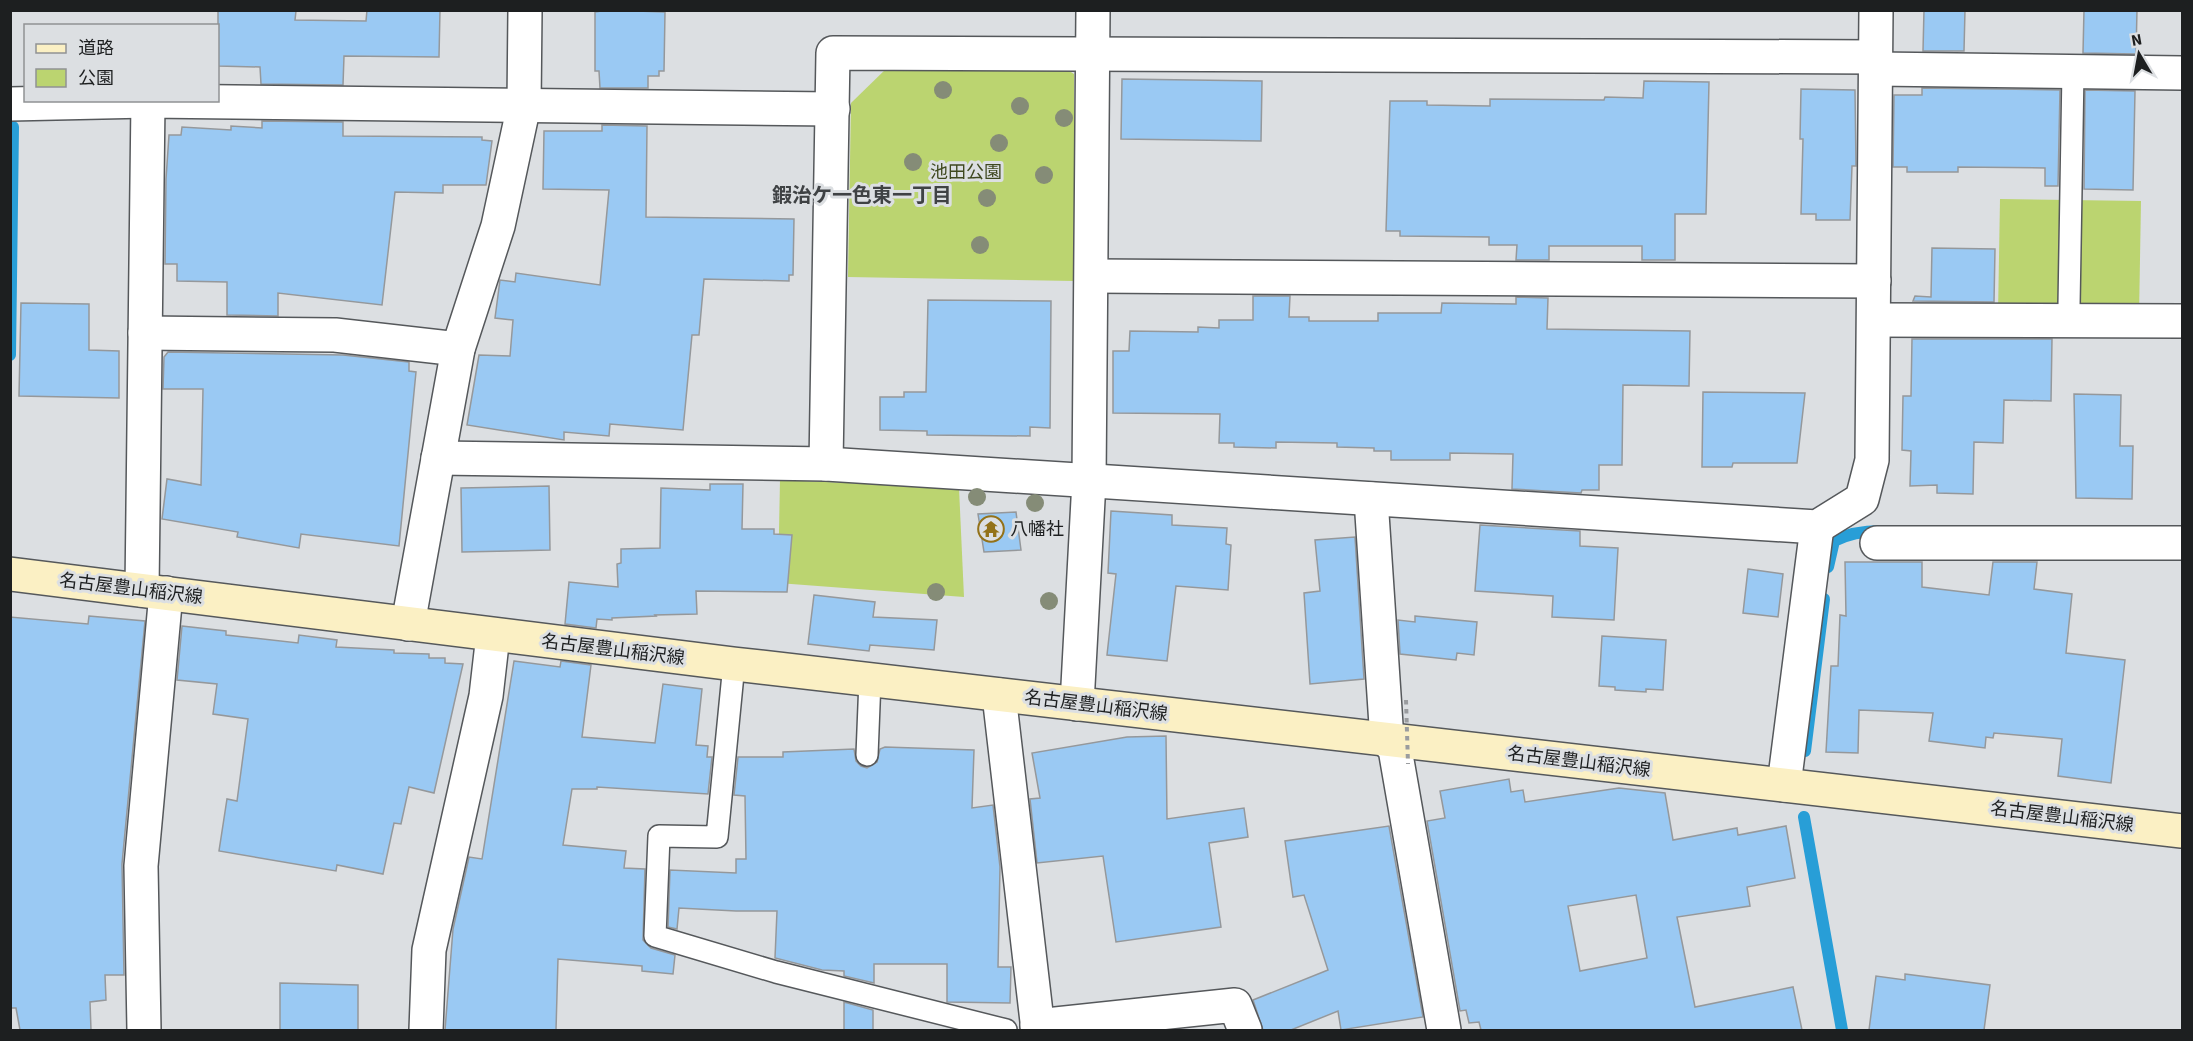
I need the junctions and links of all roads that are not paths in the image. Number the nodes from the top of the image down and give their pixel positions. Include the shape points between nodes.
1 (525, 10) edge
2 (1093, 10) edge
3 (1876, 10) edge
4 (1093, 54) junction
5 (1876, 63) junction
6 (2073, 71) junction
7 (2182, 72) edge
8 (102, 102) edge
9 (148, 102) edge
10 (219, 102) edge
11 (10, 104) edge
12 (524, 105) junction
13 (833, 109) junction
14 (1093, 276) junction
15 (1874, 281) junction
16 (2069, 306) dead end
17 (1874, 320) junction
18 (2182, 321) edge
19 (145, 333) junction
20 (458, 349) junction
21 (438, 458) junction
22 (826, 464) junction
23 (1089, 481) junction
24 (1371, 499) junction
25 (1817, 527) junction
26 (1877, 543) dead end
27 (2182, 543) edge
28 (10, 574) edge
29 (154, 592) junction
30 (408, 624) junction
31 (493, 635) junction
32 (734, 664) junction
33 (870, 680) junction
34 (999, 695) junction
35 (1077, 704) junction
36 (1398, 752) junction
37 (867, 754) dead end
38 (1784, 785) junction
39 (2182, 831) edge
40 (1027, 1029) edge
41 (144, 1030) edge
42 (426, 1030) edge
43 (1245, 1030) edge
44 (1444, 1030) edge

1 - 12 street
2 - 4 street
3 - 5 street
4 - 5 street
4 - 13 street via 833,53
4 - 14 street
5 - 6 street
5 - 15 street
6 - 7 street
6 - 16 lane
8 - 11 street
9 - 19 street
10 - 12 street
12 - 13 street
12 - 20 street via 498,226
13 - 22 street
14 - 15 street
14 - 23 street
15 - 17 street
17 - 18 street
17 - 25 street via 1872,460 1862,499
19 - 20 street via 335,335
19 - 29 street
20 - 21 street
21 - 22 street
21 - 30 street
22 - 23 street
23 - 24 street
23 - 35 street
24 - 25 street
24 - 36 street
25 - 38 street
26 - 27 street
28 - 29 main road, 名古屋豊山稲沢線
29 - 30 main road, 名古屋豊山稲沢線
29 - 41 street via 141,866
30 - 31 main road, 名古屋豊山稲沢線
31 - 32 main road, 名古屋豊山稲沢線
31 - 42 street via 486,696 429,950
32 - 33 main road, 名古屋豊山稲沢線
32 - 40 lane via 717,837 659,836 656,936 776,972
33 - 34 main road, 名古屋豊山稲沢線
33 - 37 lane
34 - 35 main road, 名古屋豊山稲沢線
34 - 40 street
35 - 36 main road, 名古屋豊山稲沢線
36 - 38 main road, 名古屋豊山稲沢線
36 - 44 street via 1395,749
38 - 39 main road, 名古屋豊山稲沢線
40 - 43 street via 1235,1005

